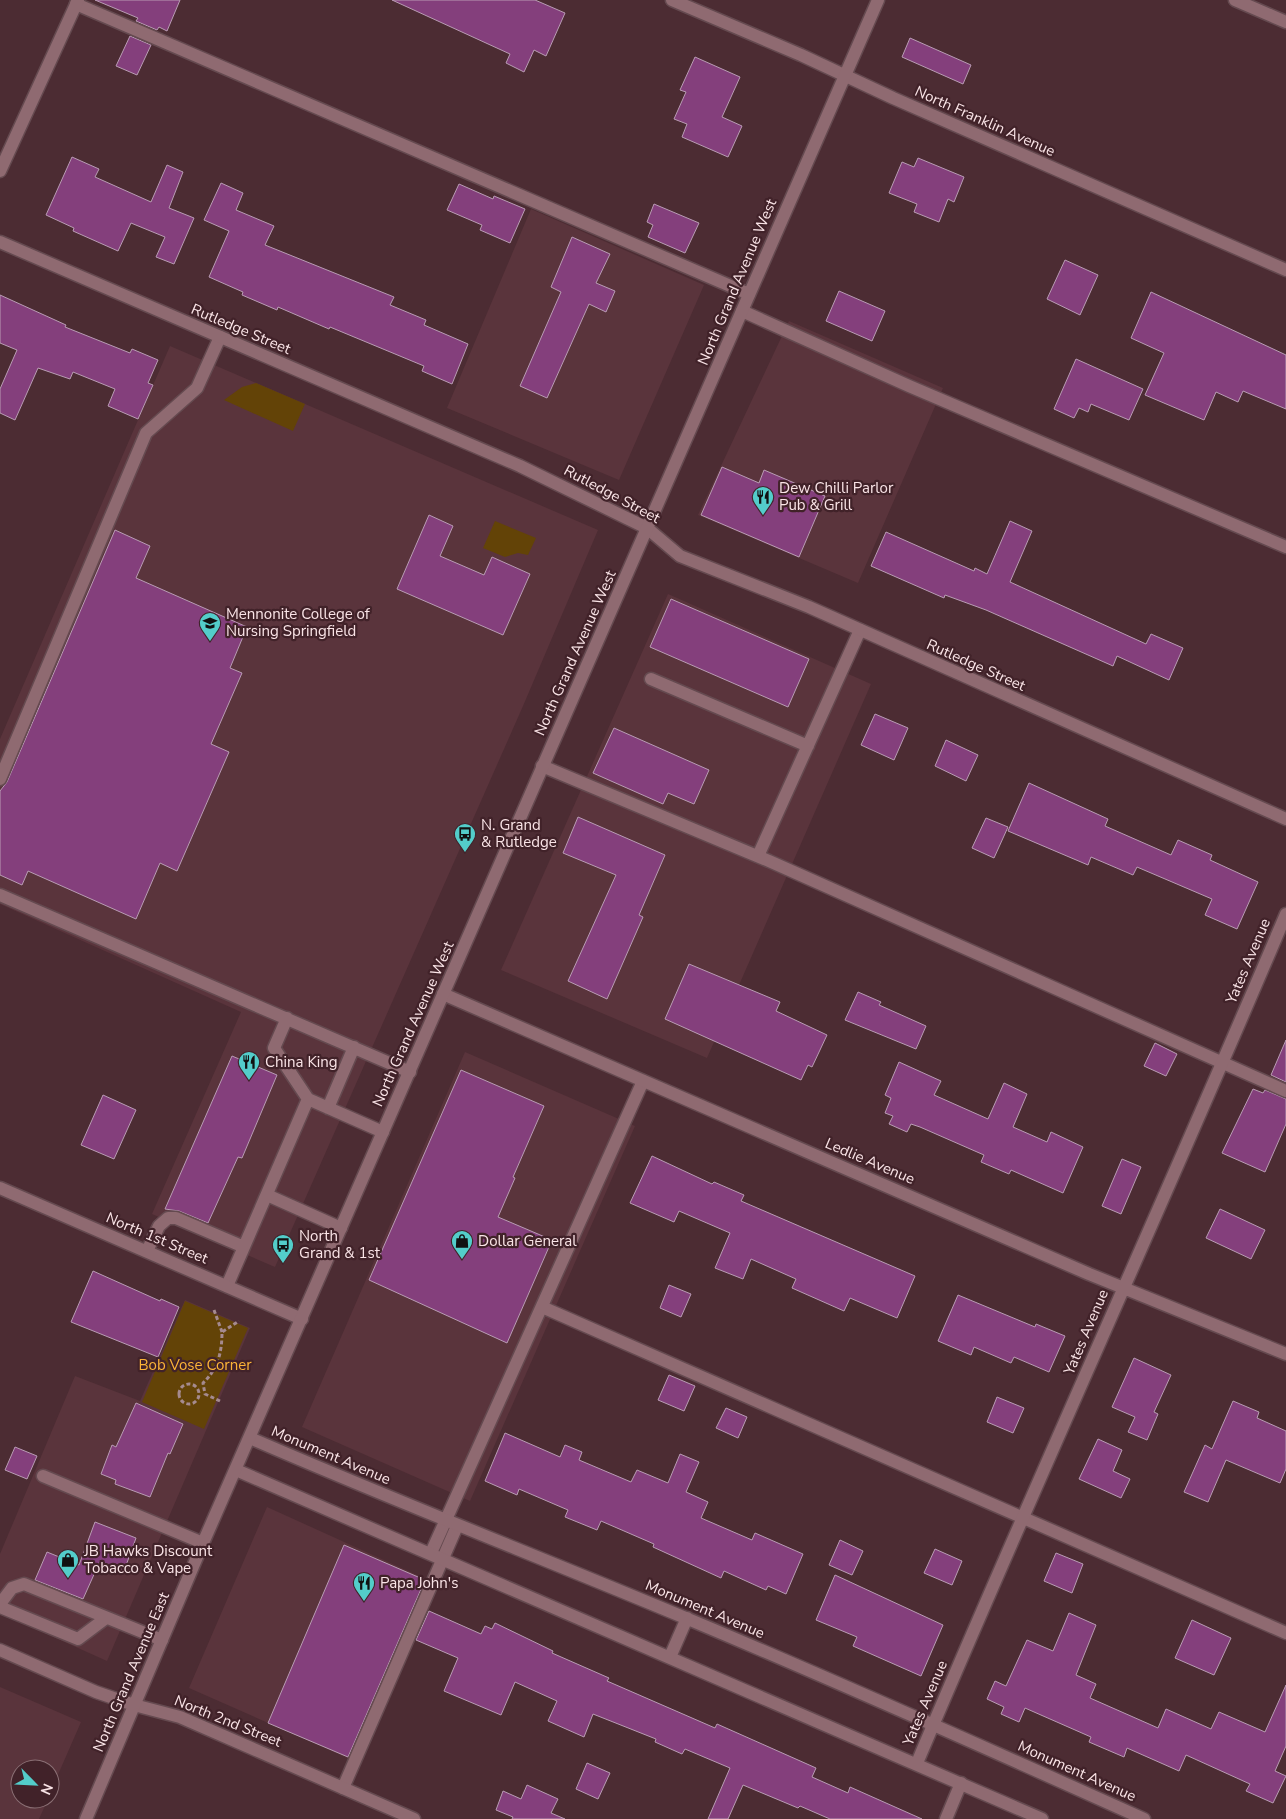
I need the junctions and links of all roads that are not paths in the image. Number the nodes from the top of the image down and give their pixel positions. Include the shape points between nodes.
1 (672, 0) edge
2 (878, 0) edge
3 (1235, 0) edge
4 (77, 2) edge
5 (1286, 22) edge
6 (845, 75) junction
7 (0, 172) edge
8 (0, 242) edge
9 (1286, 270) edge
10 (749, 294) junction
11 (742, 311) junction
12 (220, 337) junction
13 (647, 528) junction
14 (1286, 547) edge
15 (860, 630) junction
16 (651, 679) dead end
17 (808, 746) junction
18 (542, 766) junction
19 (0, 779) edge
20 (1286, 819) edge
21 (758, 856) junction
22 (0, 895) edge
23 (1286, 914) edge
24 (443, 994) junction
25 (287, 1018) junction
26 (354, 1047) junction
27 (1223, 1063) junction
28 (410, 1072) junction
29 (643, 1081) junction
30 (1286, 1090) edge
31 (308, 1099) junction
32 (328, 1108) junction
33 (383, 1132) junction
34 (0, 1188) edge
35 (267, 1195) junction
36 (341, 1228) junction
37 (244, 1248) junction
38 (147, 1252) junction
39 (227, 1286) junction
40 (1122, 1288) junction
41 (542, 1307) junction
42 (302, 1319) junction
43 (1286, 1354) edge
44 (250, 1438) junction
45 (236, 1470) junction
46 (44, 1476) dead end
47 (1023, 1518) junction
48 (451, 1524) junction
49 (204, 1543) junction
50 (437, 1555) junction
51 (0, 1606) edge
52 (106, 1618) junction
53 (687, 1618) junction
54 (1286, 1633) edge
55 (162, 1640) junction
56 (0, 1650) edge
57 (670, 1656) junction
58 (134, 1705) junction
59 (933, 1724) junction
60 (917, 1764) junction
61 (961, 1783) junction
62 (343, 1788) junction
63 (86, 1819) edge
64 (414, 1819) edge
65 (946, 1819) edge
66 (1042, 1819) edge
67 (1144, 1819) edge

1 - 6 street, North Franklin Avenue
2 - 6 street, North Grand Avenue West
3 - 5 street
4 - 7 street
4 - 10 street
6 - 9 street, North Franklin Avenue
6 - 10 street, North Grand Avenue West
8 - 12 street, Rutledge Street
10 - 11 street, North Grand Avenue West
11 - 13 street, North Grand Avenue West
11 - 14 street
12 - 13 street, Rutledge Street via 520,466
12 - 19 street via 197,388 146,433
13 - 15 street, Rutledge Street via 680,556
13 - 18 street, North Grand Avenue West
15 - 17 street
15 - 20 street, Rutledge Street
16 - 17 street
17 - 21 street
18 - 21 street
18 - 24 street, North Grand Avenue West
21 - 27 street
22 - 25 street
23 - 27 street, Yates Avenue
24 - 28 street, North Grand Avenue West
24 - 29 street, Ledlie Avenue
25 - 26 street
25 - 31 street via 274,1048
26 - 28 street
26 - 32 street
27 - 30 street
27 - 40 street, Yates Avenue
28 - 33 street, North Grand Avenue West
29 - 40 street, Ledlie Avenue
29 - 41 street
31 - 32 street
31 - 35 street
32 - 33 street
33 - 36 street, North Grand Avenue West
34 - 38 street, North 1st Street
35 - 36 street
35 - 37 street
36 - 42 street, North Grand Avenue West
37 - 38 street via 176,1218 168,1218 159,1226
37 - 39 street
38 - 39 street, North 1st Street
39 - 42 street, North 1st Street
40 - 43 street, Ledlie Avenue
40 - 47 street, Yates Avenue
41 - 47 street
41 - 48 street
42 - 44 street, North Grand Avenue East
44 - 45 street, North Grand Avenue East
44 - 48 street, Monument Avenue
45 - 49 street, North Grand Avenue East
45 - 50 street
46 - 49 street
47 - 54 street
47 - 59 street, Yates Avenue
48 - 50 street
48 - 53 street, Monument Avenue
49 - 55 street, North Grand Avenue East
50 - 57 street
50 - 62 street
51 - 52 street via 78,1638
51 - 52 street via 12,1588 24,1584
52 - 55 street
53 - 57 street
53 - 59 street, Monument Avenue
55 - 58 street, North Grand Avenue East
56 - 58 street, North 2nd Street
57 - 60 street
58 - 62 street, North 2nd Street via 180,1717
58 - 63 street, North Grand Avenue East
59 - 60 street, Yates Avenue
59 - 67 street, Monument Avenue
60 - 61 street
61 - 65 street
61 - 66 street
62 - 64 street, North 2nd Street

